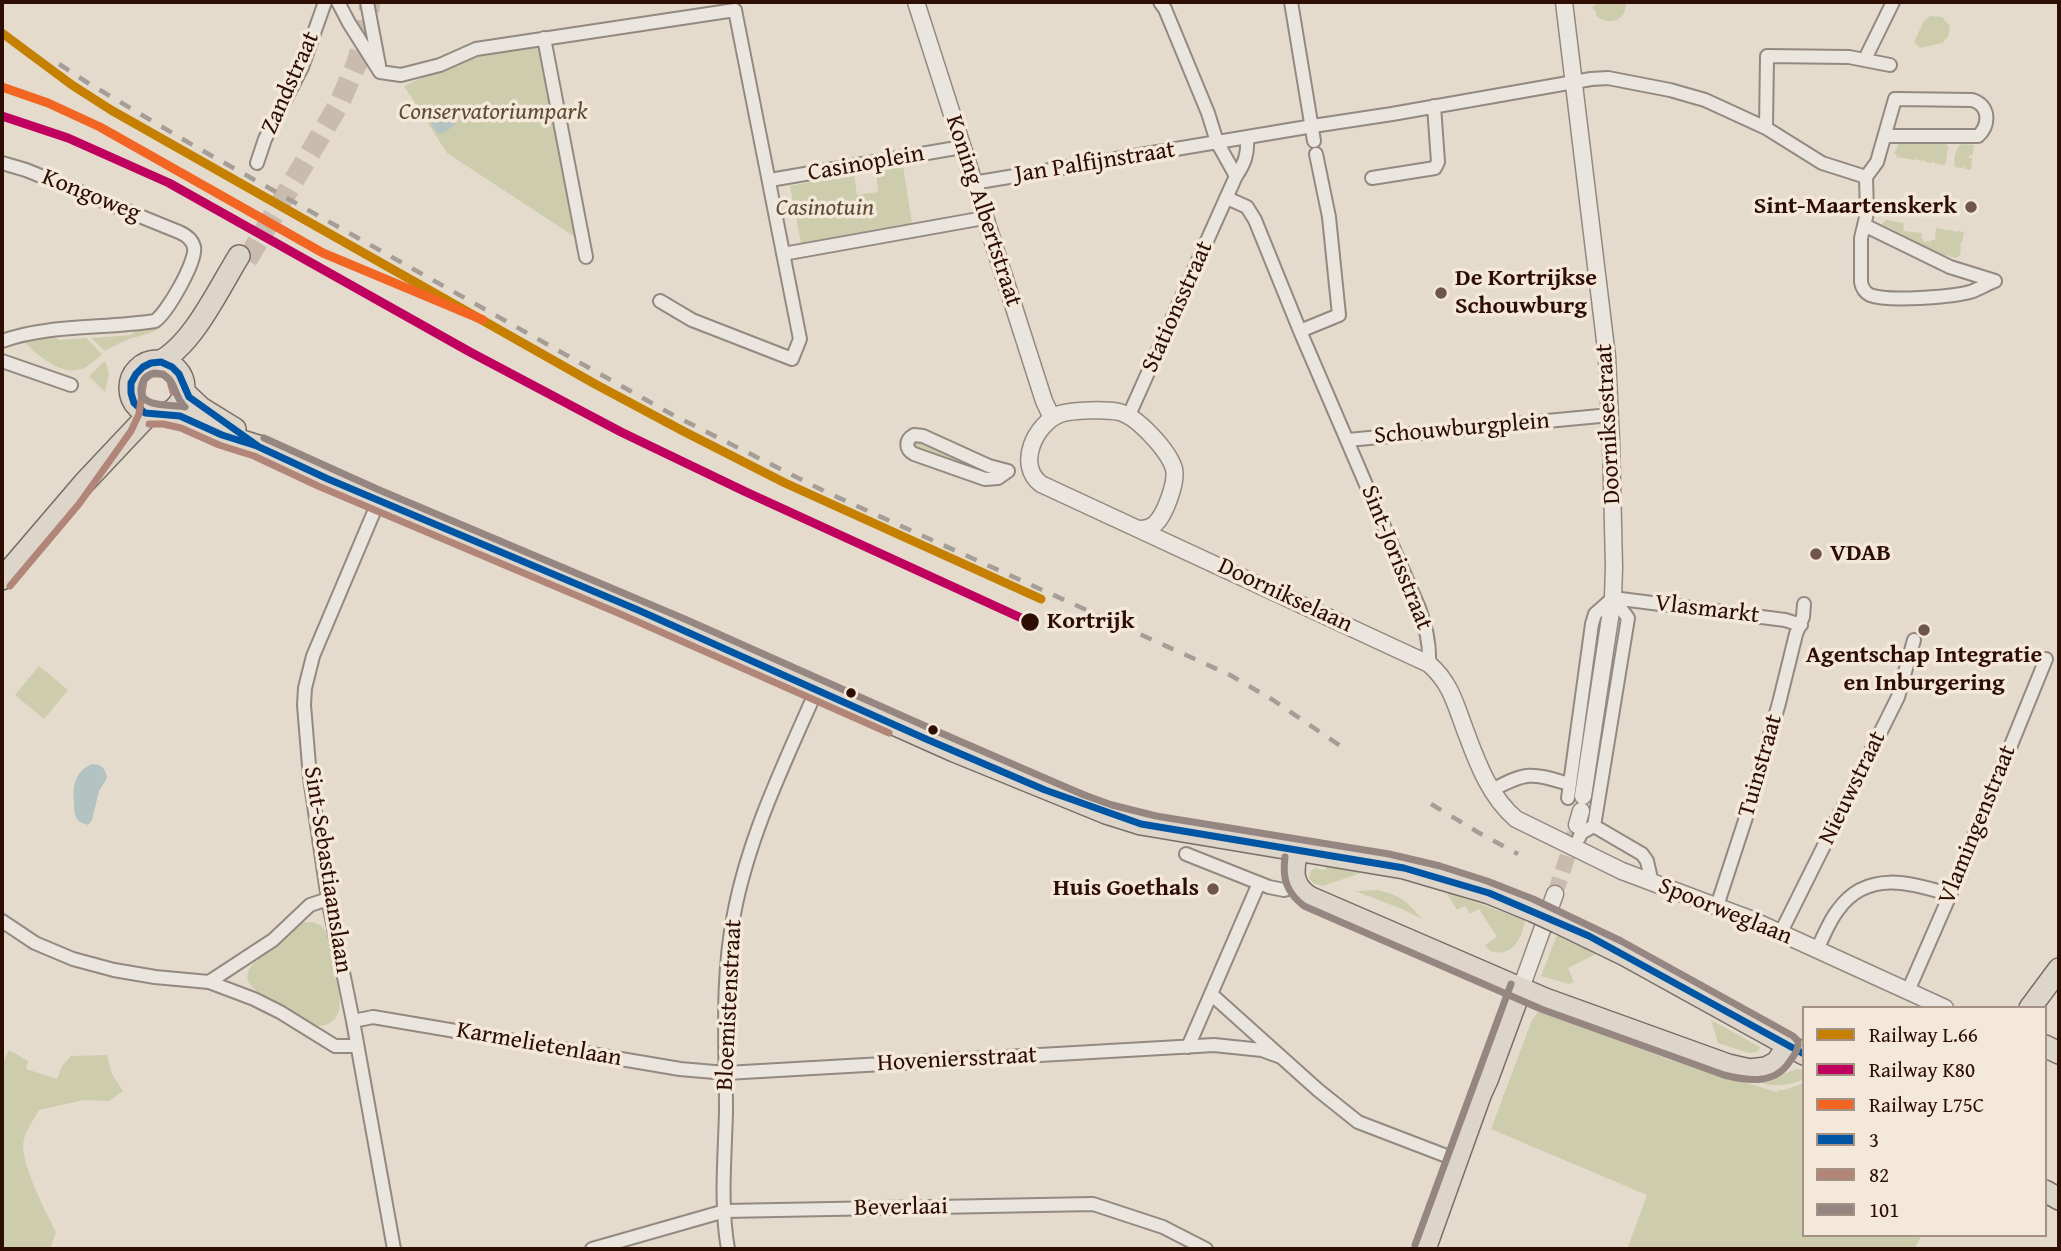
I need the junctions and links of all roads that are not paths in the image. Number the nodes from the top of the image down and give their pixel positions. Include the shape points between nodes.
1 (325, 2) edge
2 (338, 2) edge
3 (367, 2) edge
4 (916, 2) edge
5 (1291, 2) edge
6 (1564, 2) edge
7 (1893, 2) edge
8 (1165, 4) edge
9 (738, 6) edge
10 (544, 38) junction
11 (1865, 59) junction
12 (1890, 65) dead end
13 (380, 72) junction
14 (1574, 83) junction
15 (1434, 106) junction
16 (1313, 126) junction
17 (1766, 128) junction
18 (1885, 136) junction
19 (1247, 138) junction
20 (1217, 142) junction
21 (962, 147) junction
22 (2, 163) edge
23 (257, 163) dead end
24 (1236, 176) junction
25 (1866, 177) junction
26 (1372, 178) dead end
27 (770, 180) junction
28 (973, 183) junction
29 (1227, 198) junction
30 (984, 218) junction
31 (1864, 225) junction
32 (783, 254) junction
33 (586, 257) dead end
34 (660, 301) dead end
35 (1300, 331) junction
36 (2, 341) edge
37 (2, 361) edge
38 (159, 362) junction
39 (182, 384) junction
40 (71, 385) dead end
41 (131, 396) junction
42 (157, 414) junction
43 (1129, 415) junction
44 (1611, 415) junction
45 (1052, 418) junction
46 (1348, 440) junction
47 (258, 446) junction
48 (1029, 468) junction
49 (1007, 471) junction
50 (84, 482) junction
51 (379, 500) junction
52 (1140, 529) junction
53 (2, 579) edge
54 (1613, 598) junction
55 (1804, 604) dead end
56 (1801, 625) junction
57 (1914, 640) dead end
58 (2046, 659) dead end
59 (1429, 664) junction
60 (817, 689) junction
61 (1492, 790) junction
62 (1579, 809) junction
63 (1507, 812) joint
64 (1297, 849) junction
65 (1186, 854) dead end
66 (1259, 883) junction
67 (1652, 883) junction
68 (1297, 887) junction
69 (1555, 894) tunnel mouth
70 (1950, 895) junction
71 (328, 900) junction
72 (1717, 906) junction
73 (2, 921) edge
74 (1781, 932) junction
75 (1817, 949) junction
76 (2059, 969) edge
77 (209, 982) junction
78 (1521, 988) junction
79 (1908, 991) junction
80 (1211, 994) junction
81 (1941, 1006) edge
82 (2031, 1006) edge
83 (352, 1021) junction
84 (356, 1046) junction
85 (1188, 1047) junction
86 (1796, 1050) edge
87 (1281, 1057) junction
88 (726, 1073) junction
89 (1457, 1160) junction
90 (725, 1211) junction
91 (394, 1249) edge
92 (592, 1249) edge
93 (728, 1249) edge
94 (1206, 1249) edge
95 (1425, 1249) edge

1 - 23 street, Zandstraat via 302,66
2 - 13 street
3 - 13 street
4 - 21 street, Koning Albertstraat
5 - 16 street
6 - 14 street, Doorniksestraat
7 - 11 street
8 - 20 street
9 - 10 street
9 - 27 street
10 - 13 street via 477,49 401,75
10 - 33 street
11 - 12 street
11 - 17 street via 1767,57
14 - 15 street, Jan Palfijnstraat
14 - 17 street, Jan Palfijnstraat via 1608,78 1670,90 1706,100
14 - 44 street, Doorniksestraat
15 - 16 street, Jan Palfijnstraat
15 - 26 street via 1435,168
16 - 19 street, Jan Palfijnstraat
16 - 35 street via 1339,315
17 - 25 street, Jan Palfijnstraat via 1822,163
18 - 18 street via 1975,136 1984,128 1985,108 1972,100 1895,99
18 - 25 street via 1877,162
19 - 20 street, Jan Palfijnstraat
19 - 24 street, Stationsstraat via 1244,164
20 - 24 street
20 - 28 street, Jan Palfijnstraat
21 - 27 street, Casinoplein
21 - 28 street, Koning Albertstraat
22 - 36 street, Kongoweg via 178,232 192,242 194,256 158,319 39,332
24 - 29 street, Stationsstraat
25 - 31 street
27 - 32 street
28 - 30 street, Koning Albertstraat
29 - 35 street, Schouwburgplein via 1247,207 1255,220
29 - 43 street, Stationsstraat
30 - 32 street
30 - 45 street, Koning Albertstraat
31 - 31 street via 1861,285 1869,295 1948,295 1971,292 1995,281 1950,267
32 - 34 street via 800,339 792,359 692,320
35 - 46 street, Schouwburgplein
37 - 40 street
38 - 39 main road via 174,368
38 - 39 main road via 175,353 243,258 187,360
38 - 41 main road via 136,372
39 - 42 main road via 177,406
39 - 47 main road via 201,408
41 - 42 main road via 136,405
41 - 50 main road via 125,421
42 - 47 main road via 184,418
42 - 50 main road
43 - 45 street via 1067,412
43 - 52 street via 1149,433 1175,474 1159,518
44 - 46 street, Schouwburgplein
44 - 54 street, Doorniksestraat
45 - 48 street via 1030,451
46 - 59 street, Sint-Jorisstraat via 1425,624
47 - 51 main road
48 - 49 street
48 - 52 street via 1046,486
49 - 49 street via 918,435 907,442 912,453 985,479 998,478
50 - 53 main road
51 - 60 main road
51 - 71 street, Sint-Sebastiaanslaan via 316,649 305,688 310,778
52 - 59 street, Doornikselaan
54 - 56 street, Vlasmarkt
54 - 62 street, Doorniksestraat
55 - 56 street, Tuinstraat
56 - 72 street, Tuinstraat
57 - 74 street, Nieuwstraat via 1898,697
58 - 70 street, Vlamingenstraat
59 - 61 street, Sint-Jorisstraat via 1446,681
60 - 64 main road via 1106,813 1141,824
60 - 88 street, Bloemistenstraat via 768,801 733,914
61 - 62 street via 1512,779 1541,776
61 - 63 street, Sint-Jorisstraat
62 - 67 street via 1647,861
63 - 67 street, Spoorweglaan
64 - 68 main road via 1293,872
64 - 86 main road, bridge via 1441,877 1489,893 1625,955
65 - 66 street
66 - 68 street via 1278,890
66 - 80 street
67 - 72 street, Spoorweglaan
68 - 78 main road via 1314,899
69 - 78 street
70 - 75 street via 1905,882 1875,884 1858,891 1838,910
70 - 79 street, Vlamingenstraat
71 - 77 street via 310,905 273,940
71 - 83 street, Sint-Sebastiaanslaan
72 - 74 street, Spoorweglaan
73 - 77 street via 35,943 73,959 114,970
74 - 75 street, Spoorweglaan
75 - 79 street, Spoorweglaan
76 - 82 main road
77 - 84 street via 262,1003 327,1042
78 - 86 main road via 1743,1069 1770,1067
78 - 89 main road
79 - 81 street, Spoorweglaan
80 - 85 street
80 - 87 street, Hoveniersstraat
83 - 84 street, Sint-Sebastiaanslaan
83 - 88 street, Karmelietenlaan via 373,1017
84 - 91 street, Sint-Sebastiaanslaan
85 - 87 street, Hoveniersstraat via 1242,1047
85 - 88 street, Hoveniersstraat
87 - 89 street, Hoveniersstraat via 1359,1122
88 - 90 street, Bloemistenstraat
89 - 95 main road
90 - 92 street, Beverlaai
90 - 93 street, Bloemistenstraat
90 - 94 street, Beverlaai via 1093,1205 1163,1227

